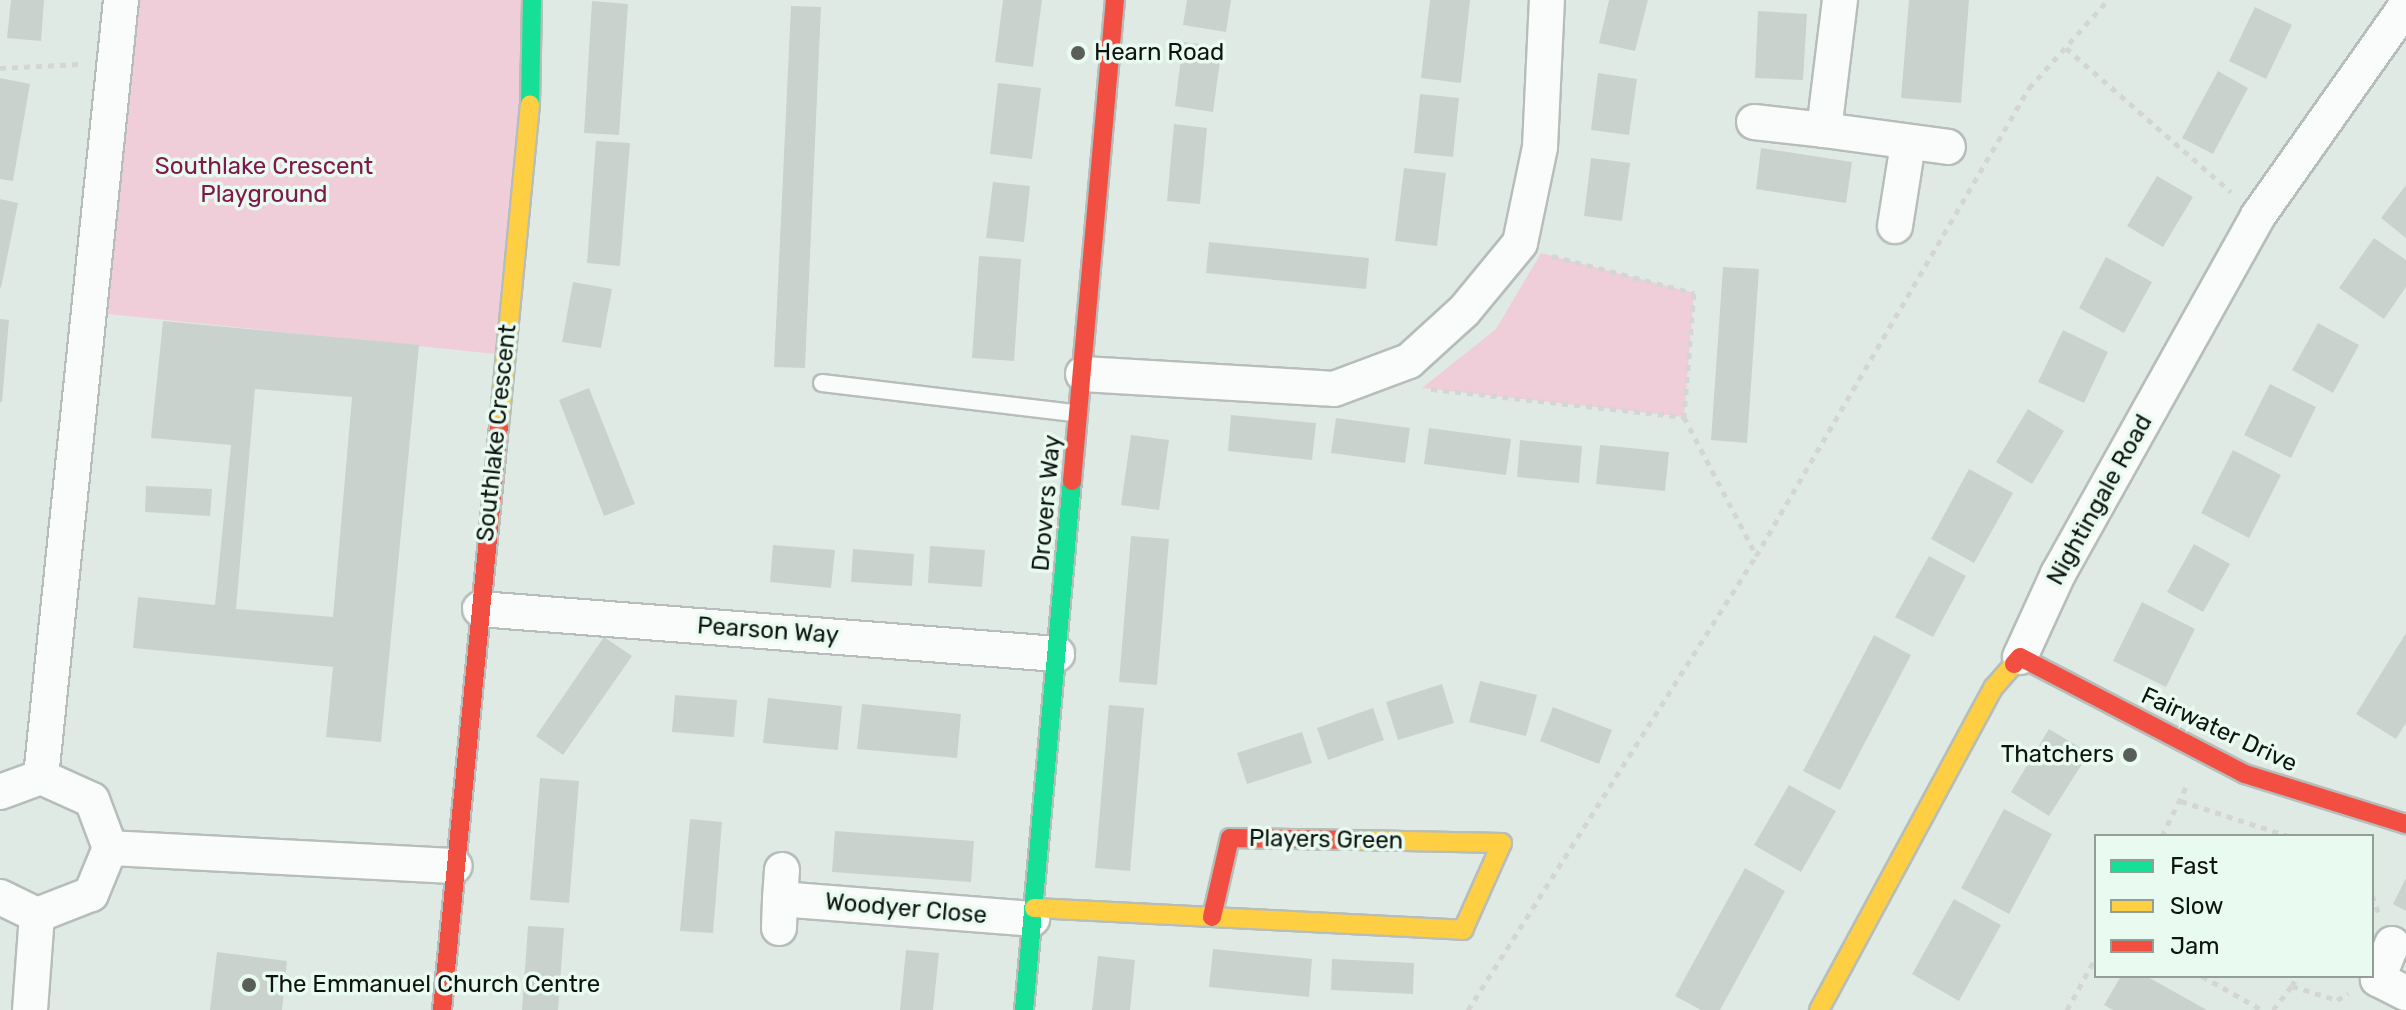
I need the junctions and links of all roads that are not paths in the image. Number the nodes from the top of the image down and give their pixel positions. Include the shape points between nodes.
1 (121, 0) edge
2 (532, 0) edge
3 (1115, 0) edge
4 (1547, 0) edge
5 (1840, 0) edge
6 (2406, 6) edge
7 (1754, 122) dead end
8 (1824, 130) junction
9 (1908, 144) junction
10 (1948, 147) dead end
11 (1895, 226) dead end
12 (1083, 374) junction
13 (822, 383) dead end
14 (1079, 414) junction
15 (480, 609) junction
16 (1057, 654) junction
17 (2020, 657) junction
18 (41, 777) junction
19 (0, 792) edge
20 (2406, 824) edge
21 (110, 848) junction
22 (455, 866) junction
23 (0, 897) edge
24 (780, 899) dead end
25 (1033, 914) junction
26 (37, 915) junction
27 (1212, 917) junction
28 (2392, 944) dead end
29 (2392, 986) edge
30 (30, 1010) edge
31 (442, 1010) edge
32 (1024, 1010) edge
33 (1819, 1010) edge

1 - 18 street
2 - 15 street, Southlake Crescent via 533,78
3 - 12 street, Drovers Way
4 - 12 street via 1540,147 1520,243 1409,361 1334,389
5 - 8 street
6 - 17 street, Nightingale Road via 2258,216 2058,574
7 - 8 street
8 - 9 street
9 - 10 street
9 - 11 street
12 - 14 street, Drovers Way
13 - 14 lane
14 - 16 street, Drovers Way
15 - 16 street, Pearson Way
15 - 22 street, Southlake Crescent
16 - 25 street, Drovers Way
17 - 20 street, Fairwater Drive via 2198,751 2348,811
17 - 33 street, Nightingale Road via 1994,687
18 - 19 street
18 - 21 street via 92,800
21 - 22 street
21 - 26 street via 91,894
22 - 31 street, Southlake Crescent
23 - 26 street
24 - 25 street, Woodyer Close
25 - 27 street, Players Green
25 - 32 street, Drovers Way
26 - 30 street
27 - 27 street, Players Green via 1463,930 1505,837 1230,838
28 - 29 street

